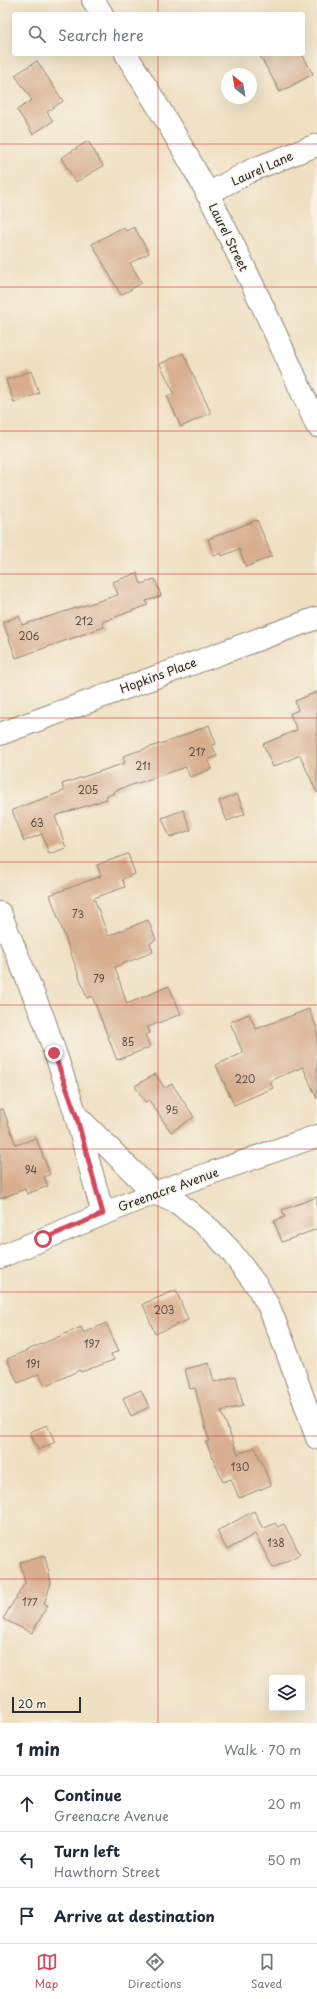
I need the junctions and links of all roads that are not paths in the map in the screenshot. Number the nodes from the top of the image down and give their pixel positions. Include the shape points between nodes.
1 (93, 0) edge
2 (101, 12) edge
3 (127, 56) edge
4 (317, 145) edge
5 (207, 194) junction
6 (317, 426) edge
7 (317, 618) edge
8 (0, 734) edge
9 (0, 913) edge
10 (76, 1115) junction
11 (317, 1136) edge
12 (154, 1193) junction
13 (103, 1214) junction
14 (0, 1258) edge
15 (317, 1438) edge

1 - 2 street
3 - 5 street, Laurel Street
4 - 5 street, Laurel Lane via 254,169
5 - 6 street, Laurel Street via 283,349
7 - 8 street, Hopkins Place
9 - 10 street via 44,1020
10 - 12 street
10 - 13 street
11 - 12 street, Greenacre Avenue
12 - 13 street, Greenacre Avenue
12 - 15 street via 178,1202 211,1230 257,1286 269,1307 287,1352
13 - 14 street, Greenacre Avenue

